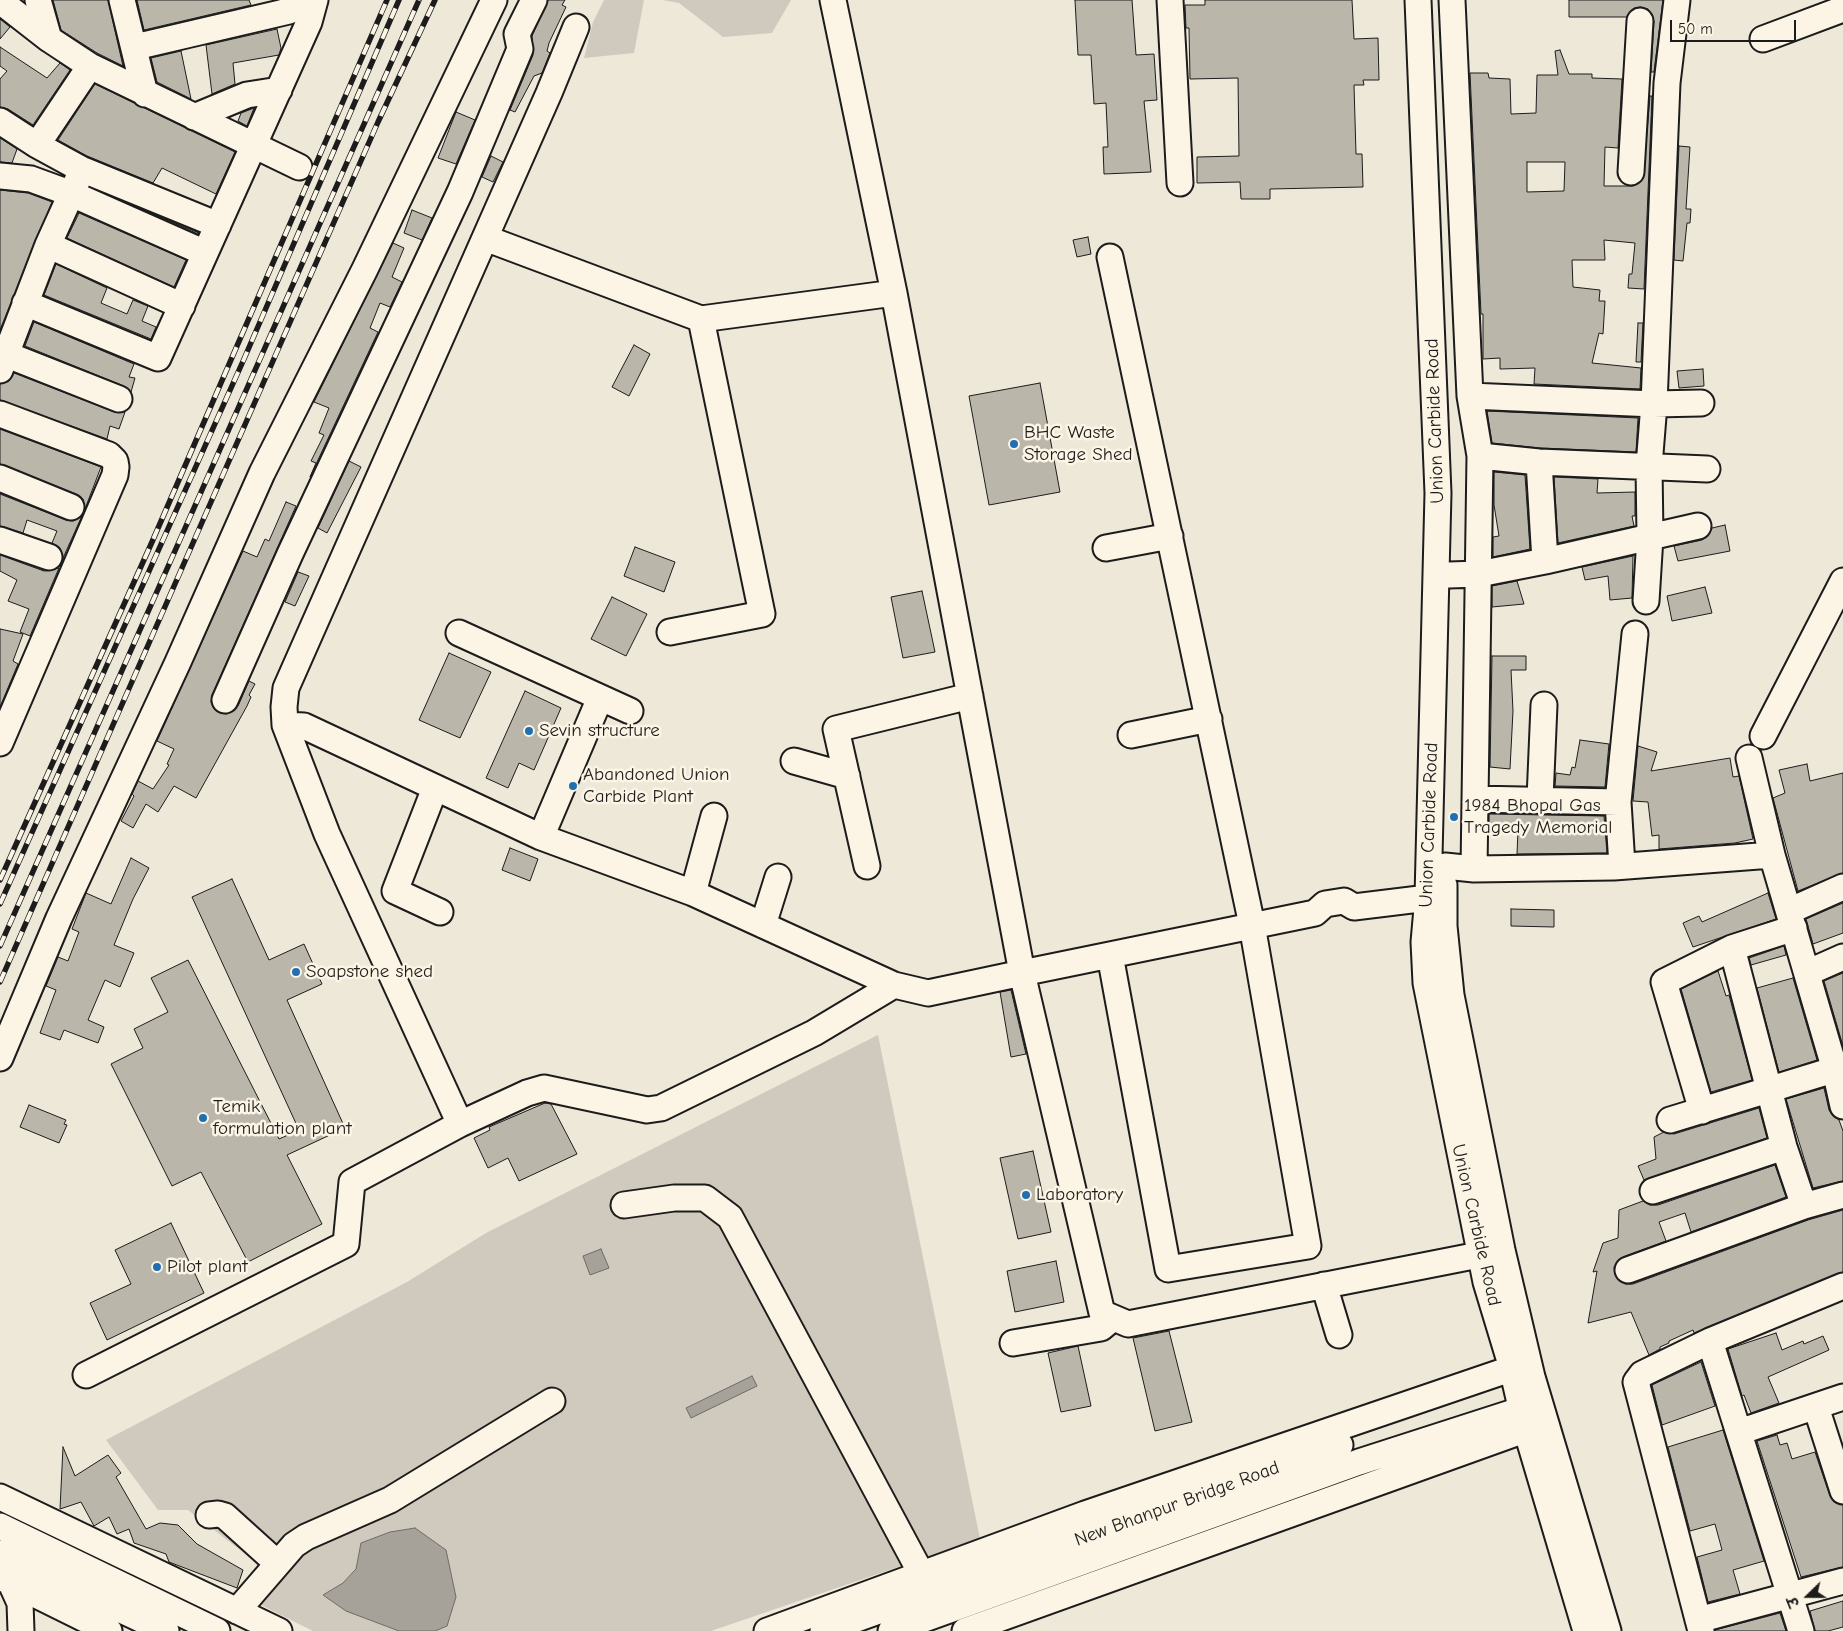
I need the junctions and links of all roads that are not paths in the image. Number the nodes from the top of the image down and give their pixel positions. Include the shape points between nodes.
1 (38, 0) edge
2 (122, 0) edge
3 (292, 0) edge
4 (315, 0) edge
5 (494, 0) edge
6 (534, 0) edge
7 (833, 0) edge
8 (1170, 0) edge
9 (1418, 0) edge
10 (1433, 0) edge
11 (1452, 0) edge
12 (1677, 0) edge
13 (0, 1) edge
14 (1843, 9) edge
15 (1640, 21) dead end
16 (484, 23) junction
17 (576, 27) dead end
18 (517, 34) junction
19 (49, 39) junction
20 (1763, 39) dead end
21 (135, 48) junction
22 (90, 66) junction
23 (1637, 76) junction
24 (1667, 83) junction
25 (279, 90) junction
26 (145, 94) junction
27 (194, 116) junction
28 (0, 121) edge
29 (37, 145) junction
30 (254, 145) junction
31 (299, 166) dead end
32 (81, 169) junction
33 (1631, 172) dead end
34 (0, 176) edge
35 (1180, 183) dead end
36 (72, 194) junction
37 (218, 225) junction
38 (485, 238) junction
39 (48, 246) junction
40 (205, 253) junction
41 (1110, 257) dead end
42 (894, 292) junction
43 (25, 303) junction
44 (182, 306) junction
45 (701, 319) junction
46 (2, 359) edge
47 (1470, 396) junction
48 (119, 399) dead end
49 (1701, 403) dead end
50 (1654, 404) junction
51 (0, 414) edge
52 (1480, 456) junction
53 (1540, 462) junction
54 (1649, 466) junction
55 (1707, 469) dead end
56 (0, 478) edge
57 (71, 507) dead end
58 (1698, 526) dead end
59 (1170, 536) junction
60 (1650, 537) junction
61 (0, 540) edge
62 (1106, 548) dead end
63 (49, 557) dead end
64 (1545, 561) junction
65 (1479, 574) junction
66 (1449, 575) junction
67 (1843, 581) edge
68 (1646, 601) dead end
69 (670, 632) dead end
70 (459, 633) dead end
71 (1635, 634) dead end
72 (970, 696) junction
73 (600, 698) junction
74 (225, 700) dead end
75 (1544, 705) dead end
76 (630, 711) dead end
77 (1209, 719) junction
78 (285, 725) junction
79 (1131, 735) dead end
80 (1763, 736) dead end
81 (0, 743) edge
82 (1749, 758) dead end
83 (794, 761) dead end
84 (847, 776) junction
85 (435, 788) junction
86 (1475, 799) junction
87 (1540, 799) junction
88 (1618, 802) junction
89 (714, 816) dead end
90 (541, 837) junction
91 (1772, 854) junction
92 (867, 866) dead end
93 (1445, 866) junction
94 (1622, 866) junction
95 (1474, 869) junction
96 (778, 877) dead end
97 (1843, 888) edge
98 (693, 893) junction
99 (1436, 896) junction
100 (440, 912) dead end
101 (1792, 920) junction
102 (763, 925) junction
103 (1252, 925) junction
104 (1732, 948) junction
105 (1110, 955) junction
106 (1843, 957) edge
107 (1022, 973) junction
108 (1807, 973) junction
109 (894, 985) junction
110 (0, 1058) edge
111 (1839, 1069) edge
112 (1770, 1090) junction
113 (1843, 1106) edge
114 (1702, 1110) junction
115 (1670, 1120) dead end
116 (460, 1124) junction
117 (1784, 1147) junction
118 (1653, 1191) dead end
119 (1843, 1195) edge
120 (624, 1205) dead end
121 (1804, 1206) junction
122 (1491, 1252) junction
123 (1628, 1270) dead end
124 (1324, 1285) junction
125 (1843, 1286) edge
126 (1113, 1318) junction
127 (1339, 1335) dead end
128 (1710, 1341) junction
129 (1013, 1343) dead end
130 (1522, 1373) junction
131 (86, 1376) dead end
132 (1843, 1397) edge
133 (552, 1401) dead end
134 (1816, 1407) junction
135 (1533, 1416) junction
136 (1739, 1432) junction
137 (1843, 1491) edge
138 (0, 1497) edge
139 (208, 1515) dead end
140 (0, 1526) edge
141 (0, 1553) edge
142 (277, 1563) junction
143 (922, 1575) junction
144 (1843, 1581) edge
145 (6, 1586) edge
146 (1791, 1595) junction
147 (237, 1611) junction
148 (1700, 1626) edge
149 (978, 1629) edge
150 (21, 1631) edge
151 (109, 1631) edge
152 (166, 1631) edge
153 (217, 1631) edge
154 (279, 1631) edge
155 (766, 1631) edge
156 (823, 1631) edge
157 (891, 1631) edge
158 (1586, 1631) edge
159 (1608, 1631) edge
160 (1801, 1631) edge

1 - 19 street
2 - 21 street
3 - 21 street via 293,6 289,11
4 - 25 street via 310,22
5 - 16 street
6 - 18 street
7 - 42 street
8 - 35 street
9 - 99 street, Union Carbide Road via 1438,493
10 - 66 street, Union Carbide Road via 1450,510
11 - 47 street
12 - 24 street
13 - 19 street
14 - 20 street
15 - 23 street
16 - 18 street
16 - 110 street via 262,473 170,681 59,918
17 - 38 street
18 - 74 street via 520,48 460,192
19 - 22 street
21 - 26 street
22 - 26 street
22 - 29 street
23 - 24 street
23 - 33 street
24 - 50 street
25 - 27 street via 247,95
25 - 30 street
26 - 27 street
27 - 30 street
28 - 29 street
29 - 32 street
30 - 31 street
30 - 37 street
32 - 36 street
32 - 37 street
34 - 36 street via 31,179
36 - 39 street
36 - 40 street
37 - 40 street
38 - 45 street
38 - 78 street via 286,688
39 - 43 street
39 - 44 street
40 - 44 street
41 - 59 street
42 - 45 street
42 - 72 street
43 - 44 street via 158,358
43 - 46 street
45 - 69 street via 762,614
46 - 48 street
47 - 50 street
47 - 52 street
49 - 50 street
50 - 54 street
51 - 81 street via 109,455 116,467
52 - 53 street
52 - 65 street
53 - 54 street
53 - 64 street
54 - 55 street
54 - 60 street
56 - 57 street
58 - 60 street
59 - 62 street
59 - 77 street
60 - 64 street
60 - 68 street
61 - 63 street
64 - 65 street
65 - 66 street
65 - 86 street
66 - 93 street, Union Carbide Road
67 - 80 street
70 - 73 street via 559,691
71 - 88 street
72 - 84 street via 836,729
72 - 107 street
73 - 76 street
73 - 90 street
75 - 87 street
77 - 79 street
77 - 103 street
78 - 85 street via 304,726
78 - 116 street via 327,834
82 - 91 street
83 - 84 street
84 - 92 street
85 - 90 street
85 - 100 street via 395,891
86 - 87 street
86 - 95 street
87 - 88 street
88 - 94 street
89 - 98 street
90 - 98 street
91 - 94 street
91 - 101 street
93 - 95 street
93 - 99 street, Union Carbide Road
94 - 95 street
96 - 102 street
97 - 101 street
98 - 102 street
99 - 103 street via 1354,907 1347,916 1324,920 1315,913
99 - 122 street, Union Carbide Road via 1444,926 1451,995
101 - 104 street
101 - 108 street
102 - 109 street
103 - 105 street
103 - 105 street via 1308,1246 1168,1269
104 - 112 street
104 - 114 street via 1664,982
105 - 107 street
106 - 108 street
107 - 109 street via 928,993
107 - 126 street via 1102,1313
108 - 111 street
109 - 116 street via 814,1033 661,1108 647,1110 544,1088
111 - 112 street
111 - 113 street
112 - 114 street
112 - 117 street
114 - 115 street
116 - 131 street via 352,1182 346,1244
117 - 118 street
117 - 121 street
119 - 121 street
120 - 143 street via 674,1198 705,1198 730,1217
121 - 123 street
122 - 124 street
122 - 130 street, Union Carbide Road
124 - 126 street via 1128,1324
124 - 127 street
125 - 128 street
126 - 129 street via 1101,1328
128 - 136 street
128 - 148 street via 1642,1374 1636,1382
130 - 135 street, Union Carbide Road
130 - 143 street via 1085,1514
130 - 156 street, New Bhanpur Bridge Road
132 - 134 street
133 - 142 street via 390,1500 306,1537
134 - 136 street
134 - 137 street
135 - 149 street
135 - 157 street, New Bhanpur Bridge Road via 1359,1462
135 - 158 street, Union Carbide Road
135 - 159 street, Union Carbide Road
136 - 146 street
138 - 147 street
139 - 142 street via 225,1516
140 - 153 street
141 - 152 street
142 - 147 street
143 - 155 street
144 - 146 street
145 - 150 street via 20,1602
145 - 151 street
146 - 148 street
146 - 160 street
147 - 154 street

